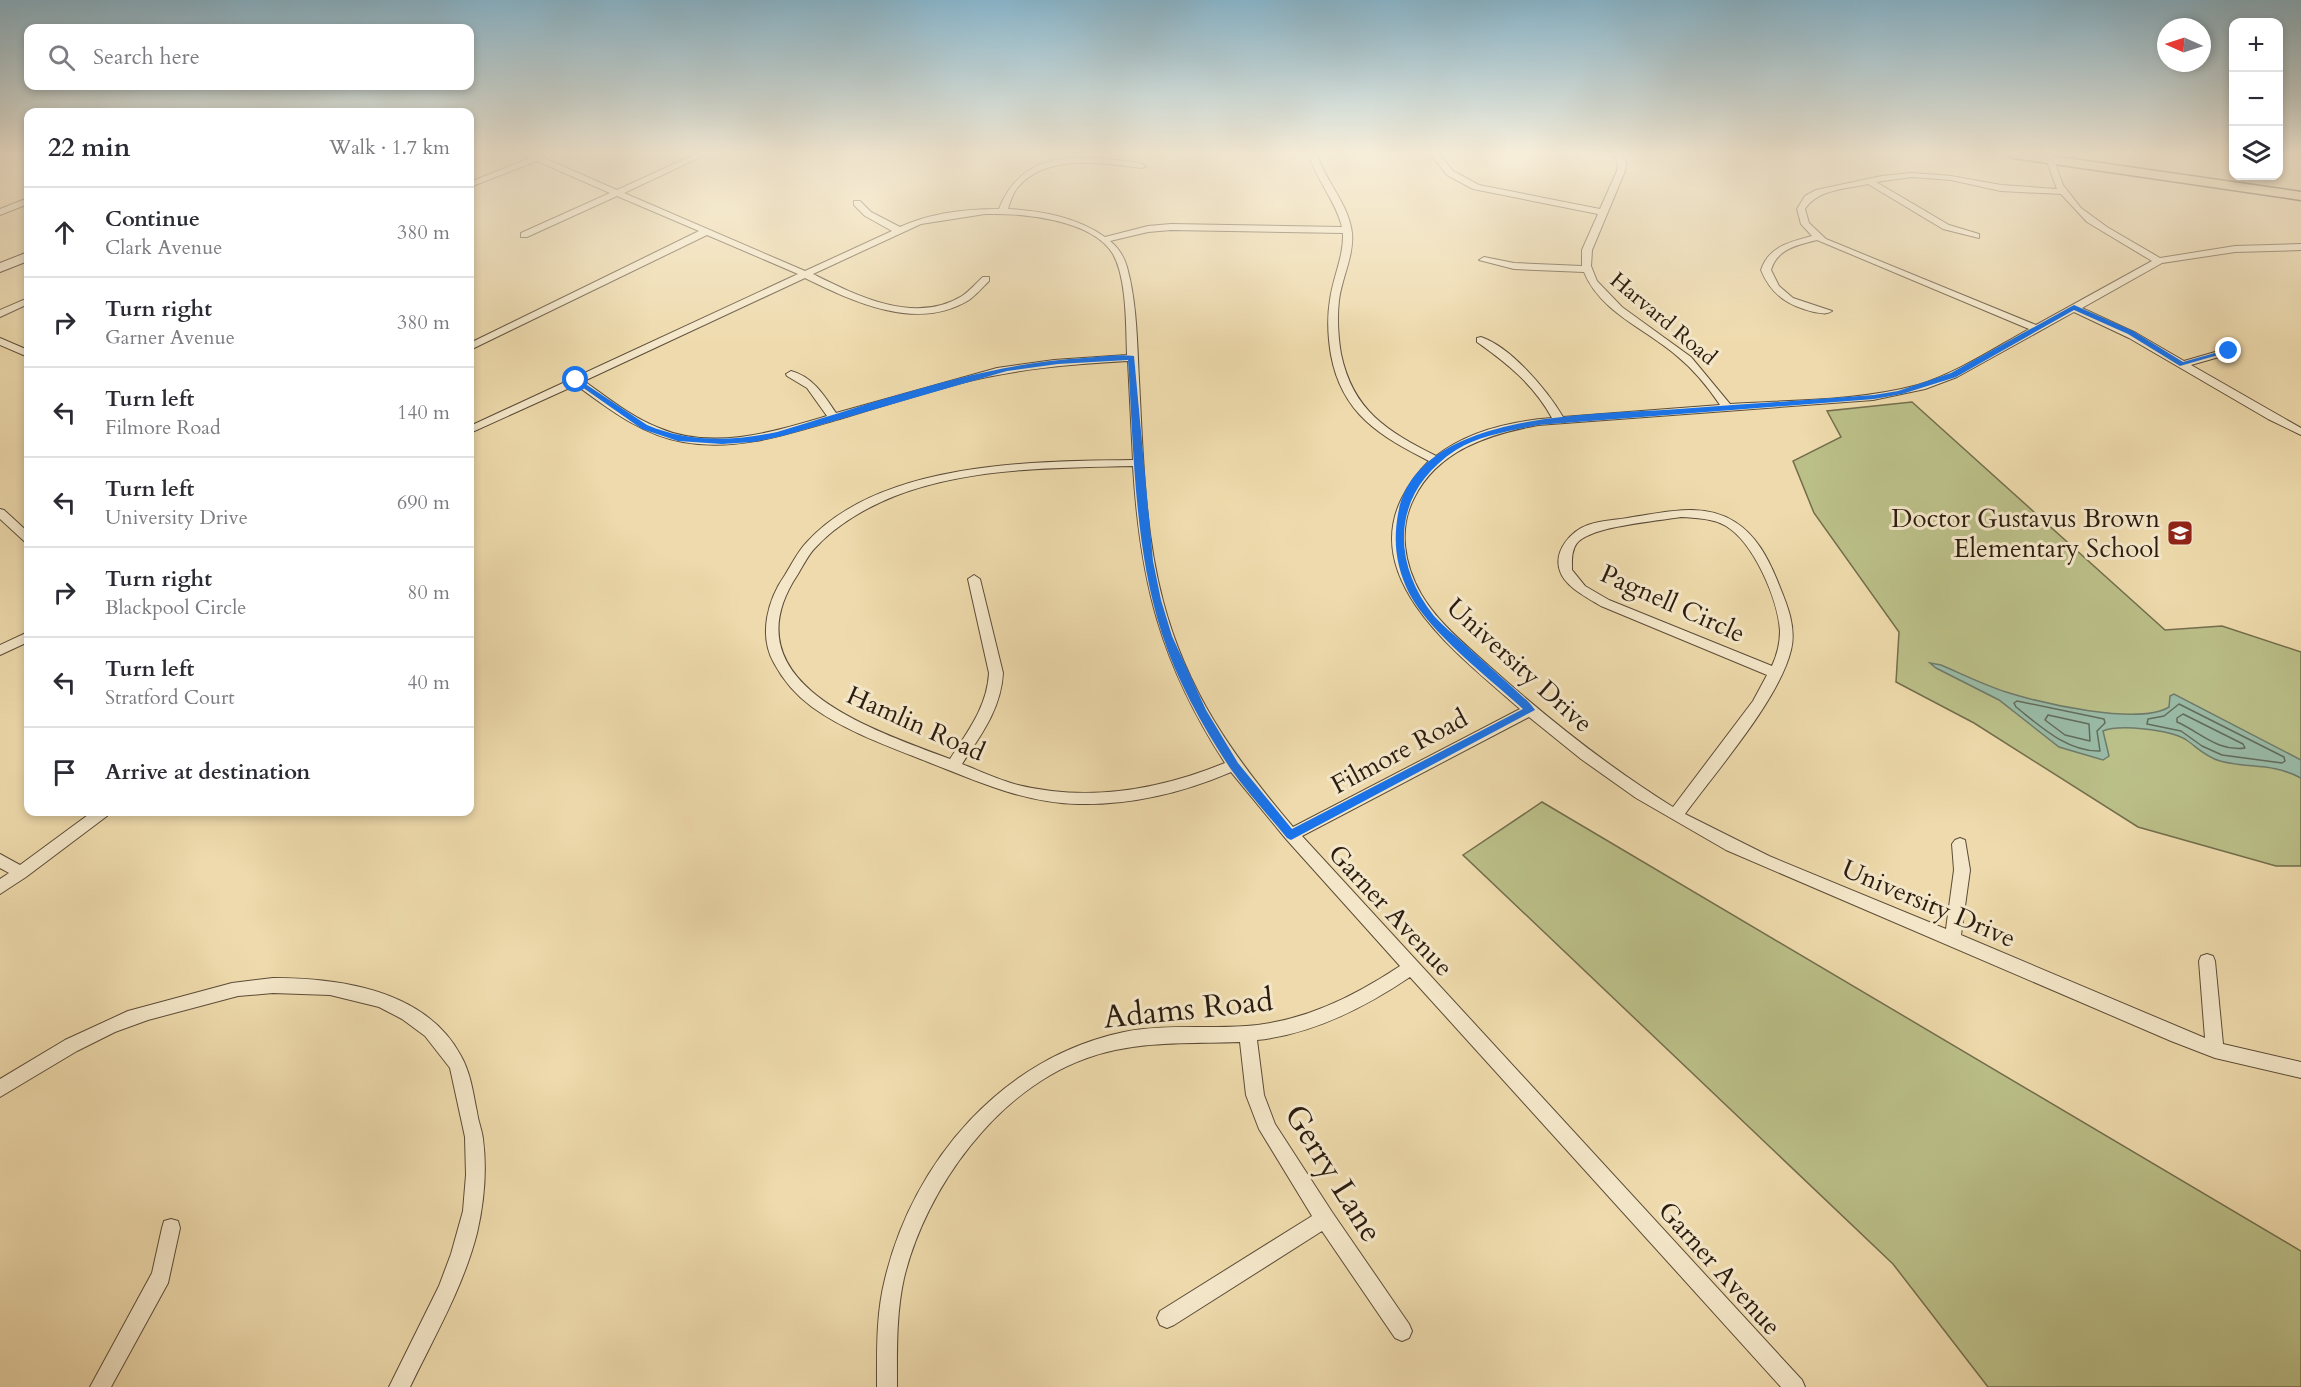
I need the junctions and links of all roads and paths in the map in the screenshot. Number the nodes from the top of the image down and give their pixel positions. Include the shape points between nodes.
1 (559, 219) edge
2 (678, 219) edge
3 (877, 219) edge
4 (935, 219) edge
5 (1055, 219) edge
6 (1343, 219) edge
7 (1600, 219) edge
8 (1803, 219) edge
9 (1932, 219) edge
10 (2090, 219) edge
11 (898, 230) junction
12 (1347, 230) junction
13 (706, 231) junction
14 (524, 234) dead end
15 (1976, 236) dead end
16 (1817, 237) junction
17 (1103, 240) junction
18 (24, 243) edge
19 (2301, 247) edge
20 (0, 253) edge
21 (24, 258) edge
22 (1484, 260) dead end
23 (2159, 261) junction
24 (0, 268) edge
25 (1586, 269) junction
26 (805, 274) junction
27 (986, 279) dead end
28 (24, 303) edge
29 (2074, 308) junction
30 (1827, 311) dead end
31 (0, 314) edge
32 (2038, 329) junction
33 (1481, 340) dead end
34 (0, 341) edge
35 (474, 345) edge
36 (2229, 351) dead end
37 (24, 352) edge
38 (1131, 358) junction
39 (2182, 364) junction
40 (791, 374) dead end
41 (576, 380) junction
42 (1728, 408) junction
43 (833, 417) junction
44 (1559, 420) junction
45 (474, 428) edge
46 (2301, 432) edge
47 (1436, 460) junction
48 (1139, 463) junction
49 (0, 513) edge
50 (24, 534) edge
51 (974, 579) dead end
52 (24, 639) edge
53 (0, 650) edge
54 (1775, 673) junction
55 (1530, 710) junction
56 (1234, 765) junction
57 (953, 766) junction
58 (97, 816) edge
59 (1676, 816) junction
60 (1291, 835) junction
61 (1960, 844) dead end
62 (0, 860) edge
63 (21, 873) junction
64 (0, 888) edge
65 (1953, 938) junction
66 (2207, 960) dead end
67 (1412, 967) junction
68 (1248, 1034) junction
69 (2215, 1050) junction
70 (2301, 1070) edge
71 (0, 1089) edge
72 (1324, 1219) junction
73 (171, 1228) dead end
74 (1167, 1318) dead end
75 (1402, 1331) dead end
76 (100, 1387) edge
77 (399, 1387) edge
78 (887, 1387) edge
79 (1795, 1387) edge

1 - 14 street
2 - 13 street
3 - 11 street
4 - 11 street, Garner Avenue
5 - 17 street, Garner Avenue via 1082,227
6 - 12 street
7 - 25 street, Harvard Road via 1587,250
8 - 16 street
9 - 15 street
10 - 23 street
11 - 26 street, Garner Avenue
12 - 17 street via 1171,227
12 - 47 street via 1346,255 1333,314 1341,381 1368,419 1405,445
13 - 26 street
13 - 35 street
16 - 30 street via 1784,247 1771,258 1766,270 1773,286 1789,300
16 - 32 street
17 - 38 street, Garner Avenue via 1123,264
18 - 20 main road
19 - 23 street, University Drive via 2235,249
21 - 24 main road
22 - 25 street via 1514,266
23 - 29 street, University Drive
25 - 42 street, Harvard Road via 1606,298 1680,353 1707,379
26 - 27 street via 868,303 905,311 960,302
26 - 41 street, Garner Avenue
28 - 31 street
29 - 32 street, University Drive
29 - 39 street via 2130,333
32 - 42 street, University Drive via 1953,375 1900,393
33 - 44 street via 1539,387
34 - 37 street
36 - 39 street
38 - 43 street via 1007,369
38 - 48 street, Garner Avenue
39 - 46 street
40 - 43 street via 810,384
41 - 43 street via 645,427 681,439 753,440
41 - 45 street, Garner Avenue
42 - 44 street, University Drive
44 - 47 street, University Drive via 1485,434
47 - 55 street, University Drive via 1412,488 1400,518 1400,554 1408,581 1432,620 1448,637
48 - 56 street, Garner Avenue via 1149,561 1167,636 1198,704
48 - 57 street, Hamlin Road via 995,470 893,492 844,517 791,570 778,596 772,634 780,661 792,678 830,713
49 - 50 street
51 - 57 street via 997,684 986,713
52 - 53 street
54 - 54 street, Pagnell Circle via 1588,595 1566,572 1567,551 1574,537 1592,528 1681,513 1716,516 1740,530 1760,554 1788,630 1782,661
54 - 59 street, Pagnell Circle via 1758,704
55 - 59 street, University Drive via 1585,756
55 - 60 street, Filmore Road
56 - 57 street, Hamlin Road via 1172,790 1094,798 1020,791
56 - 60 street, Garner Avenue
58 - 63 street
59 - 65 street, University Drive via 1793,872
60 - 67 street, Garner Avenue
61 - 65 street via 1962,870
62 - 63 street
63 - 64 street
65 - 69 street, University Drive
66 - 69 street
67 - 68 street, Adams Road via 1364,998 1322,1018
67 - 79 street, Garner Avenue
68 - 72 street, Gerry Lane via 1260,1112
68 - 78 street, Adams Road via 1146,1036 1102,1045 1058,1062 1006,1097 978,1122 939,1172 910,1229 897,1266 887,1336
69 - 70 street, University Drive
71 - 77 street via 99,1031 148,1012 244,988 328,987 351,991 394,1003 422,1022 457,1066 474,1138 476,1182 467,1234 449,1286
72 - 74 street
72 - 75 street, Gerry Lane
73 - 76 street via 161,1276

